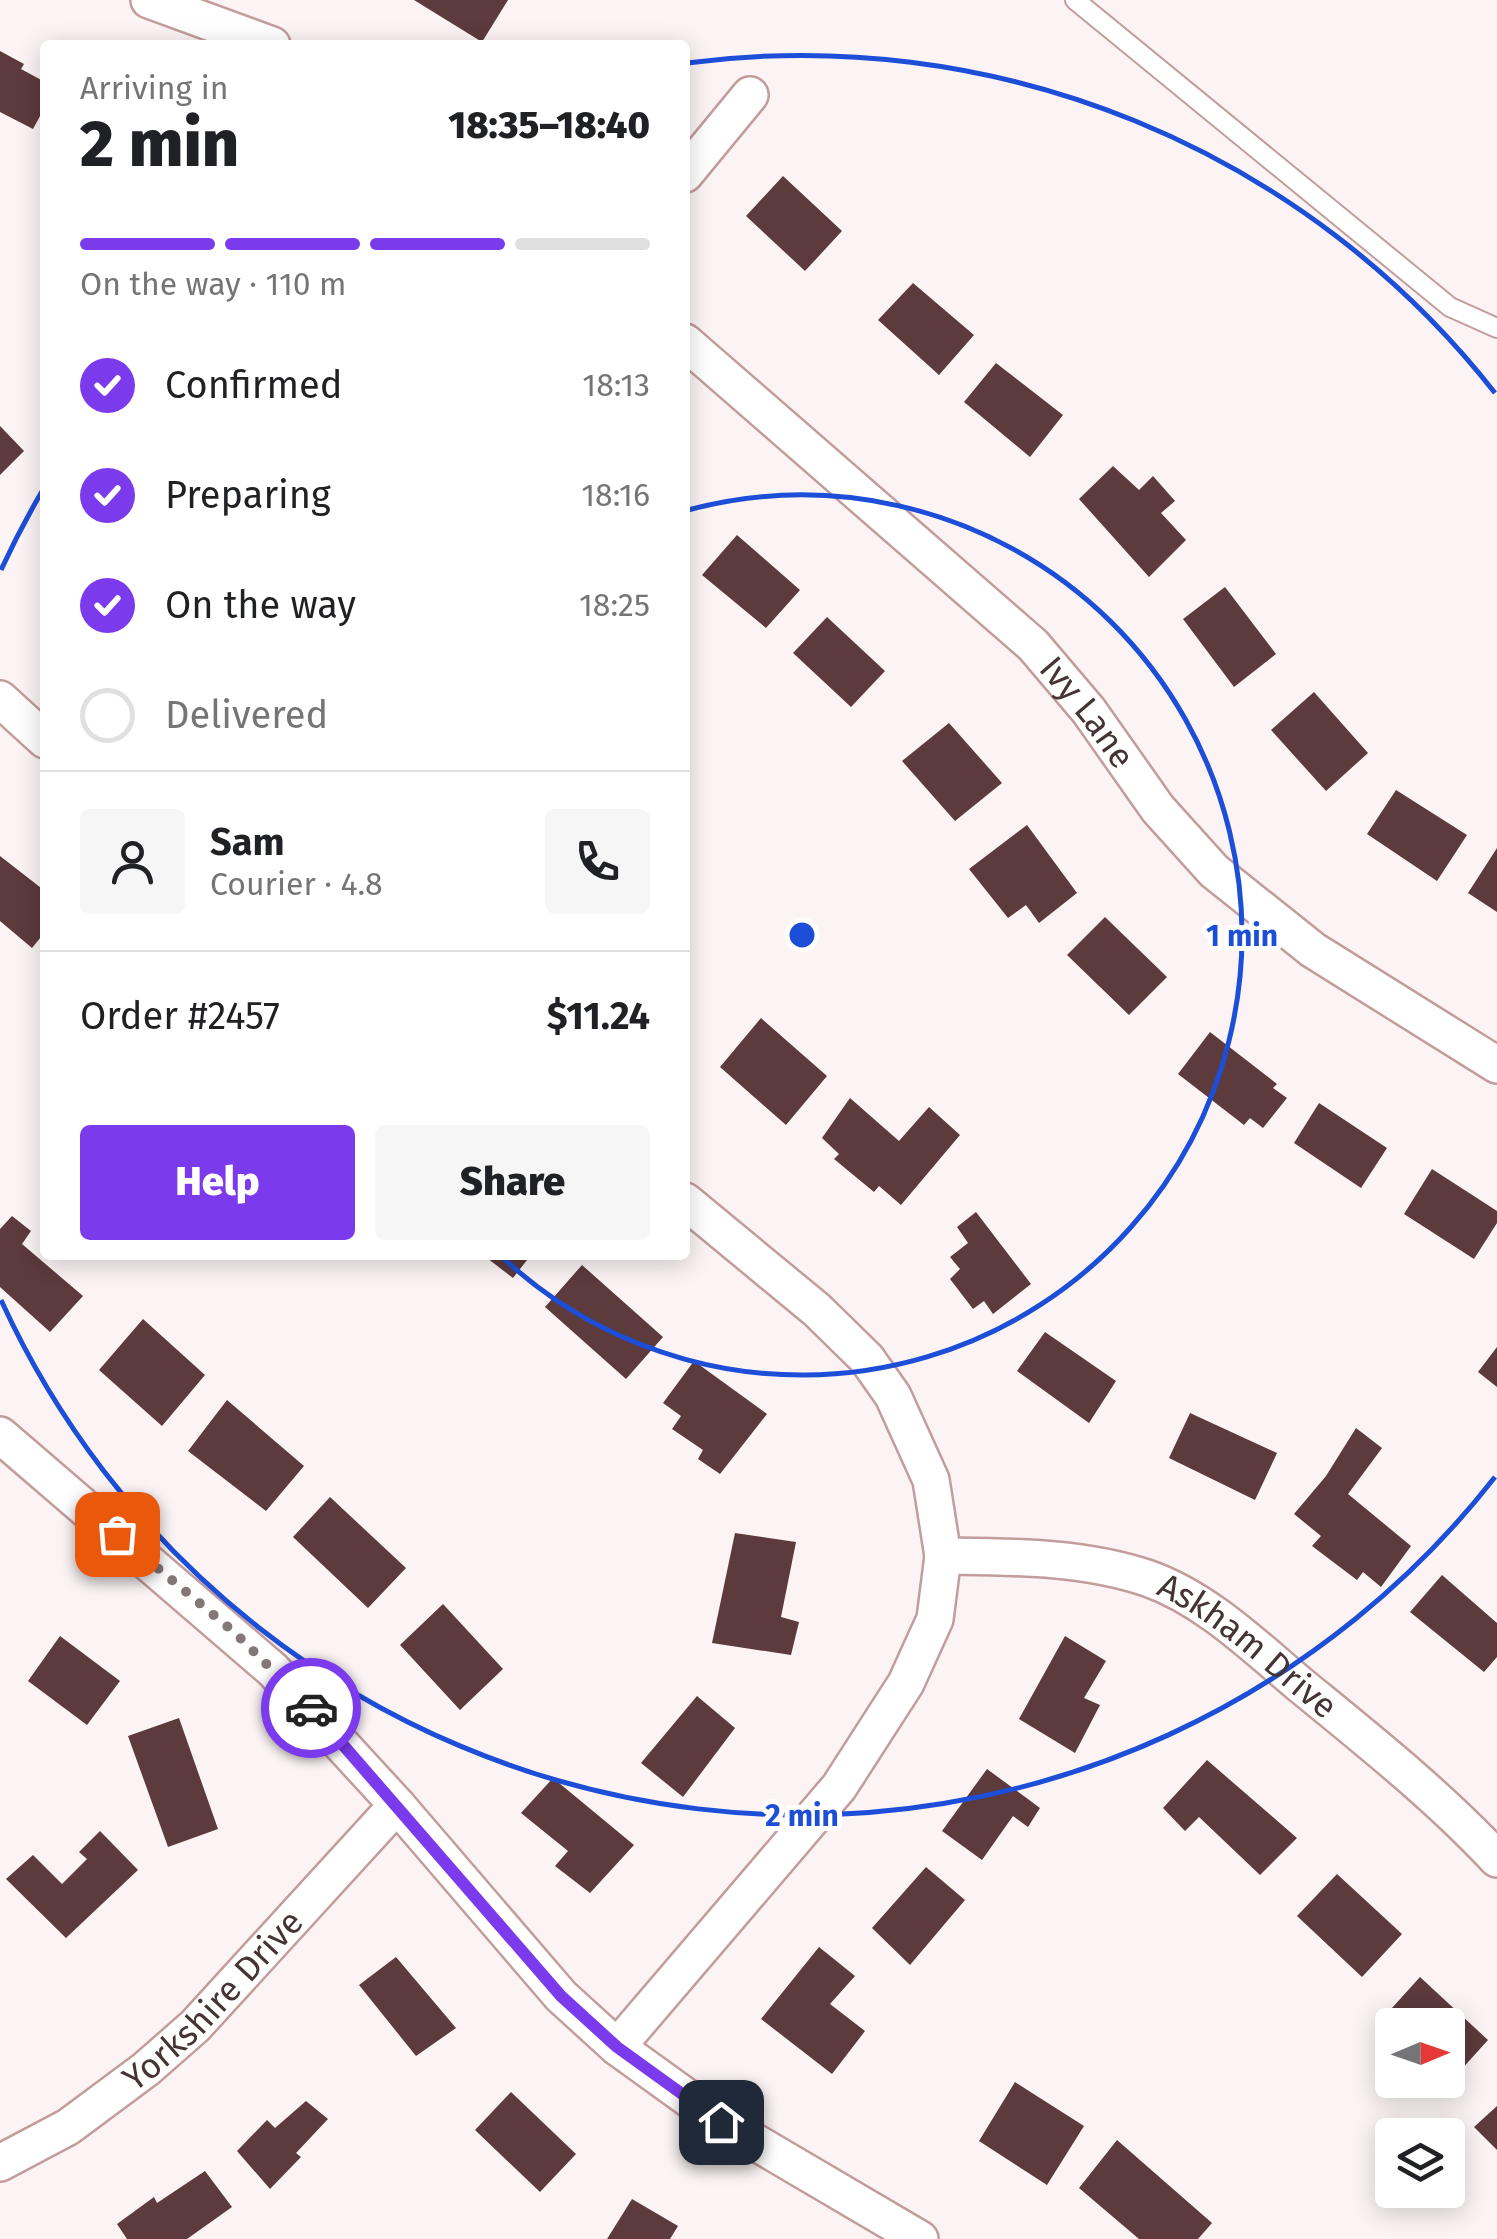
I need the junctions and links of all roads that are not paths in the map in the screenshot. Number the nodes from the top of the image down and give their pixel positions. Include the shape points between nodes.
1 (149, 0) edge
2 (1074, 0) edge
3 (258, 40) edge
4 (750, 96) dead end
5 (690, 168) edge
6 (1497, 328) edge
7 (690, 346) edge
8 (0, 698) edge
9 (40, 735) edge
10 (1497, 1065) edge
11 (690, 1205) edge
12 (0, 1435) edge
13 (943, 1556) junction
14 (396, 1804) junction
15 (1497, 1859) edge
16 (617, 2047) junction
17 (0, 2163) edge
18 (920, 2239) edge

1 - 3 street
2 - 6 lane via 1450,307
4 - 5 street
7 - 10 street, Ivy Lane via 1033,644 1158,810 1214,871 1314,950
8 - 9 street
11 - 13 street via 816,1310 894,1396 931,1480
12 - 14 street via 234,1632
13 - 15 street, Askham Drive via 1098,1565 1178,1593 1216,1615 1350,1725
13 - 16 street via 936,1619 906,1683 839,1787
14 - 16 street via 561,1996
14 - 17 street, Yorkshire Drive via 196,2026 68,2127
16 - 18 street via 721,2122

